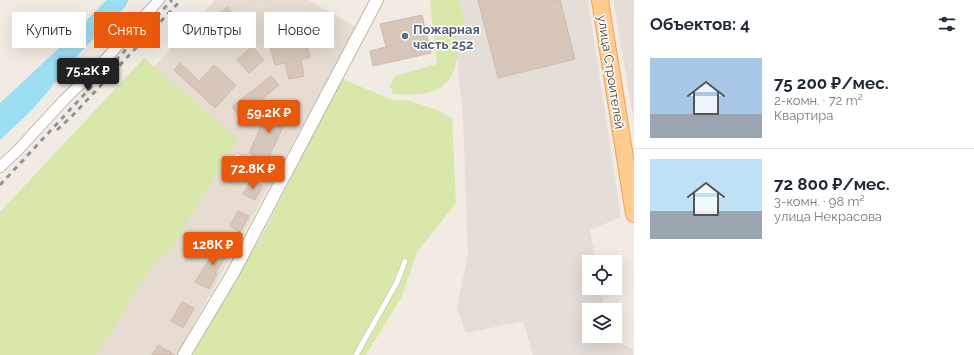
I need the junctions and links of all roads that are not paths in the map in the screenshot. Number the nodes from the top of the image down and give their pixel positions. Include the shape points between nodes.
1 (159, 0) edge
2 (377, 0) edge
3 (600, 0) edge
4 (237, 156) dead end
5 (0, 167) edge
6 (283, 178) junction
7 (634, 214) edge
8 (405, 261) dead end
9 (184, 355) edge
10 (356, 355) edge

1 - 5 street via 104,61
2 - 6 street
3 - 7 main road, улица Строителей
4 - 6 lane
6 - 9 street via 233,273
8 - 10 lane via 386,302

